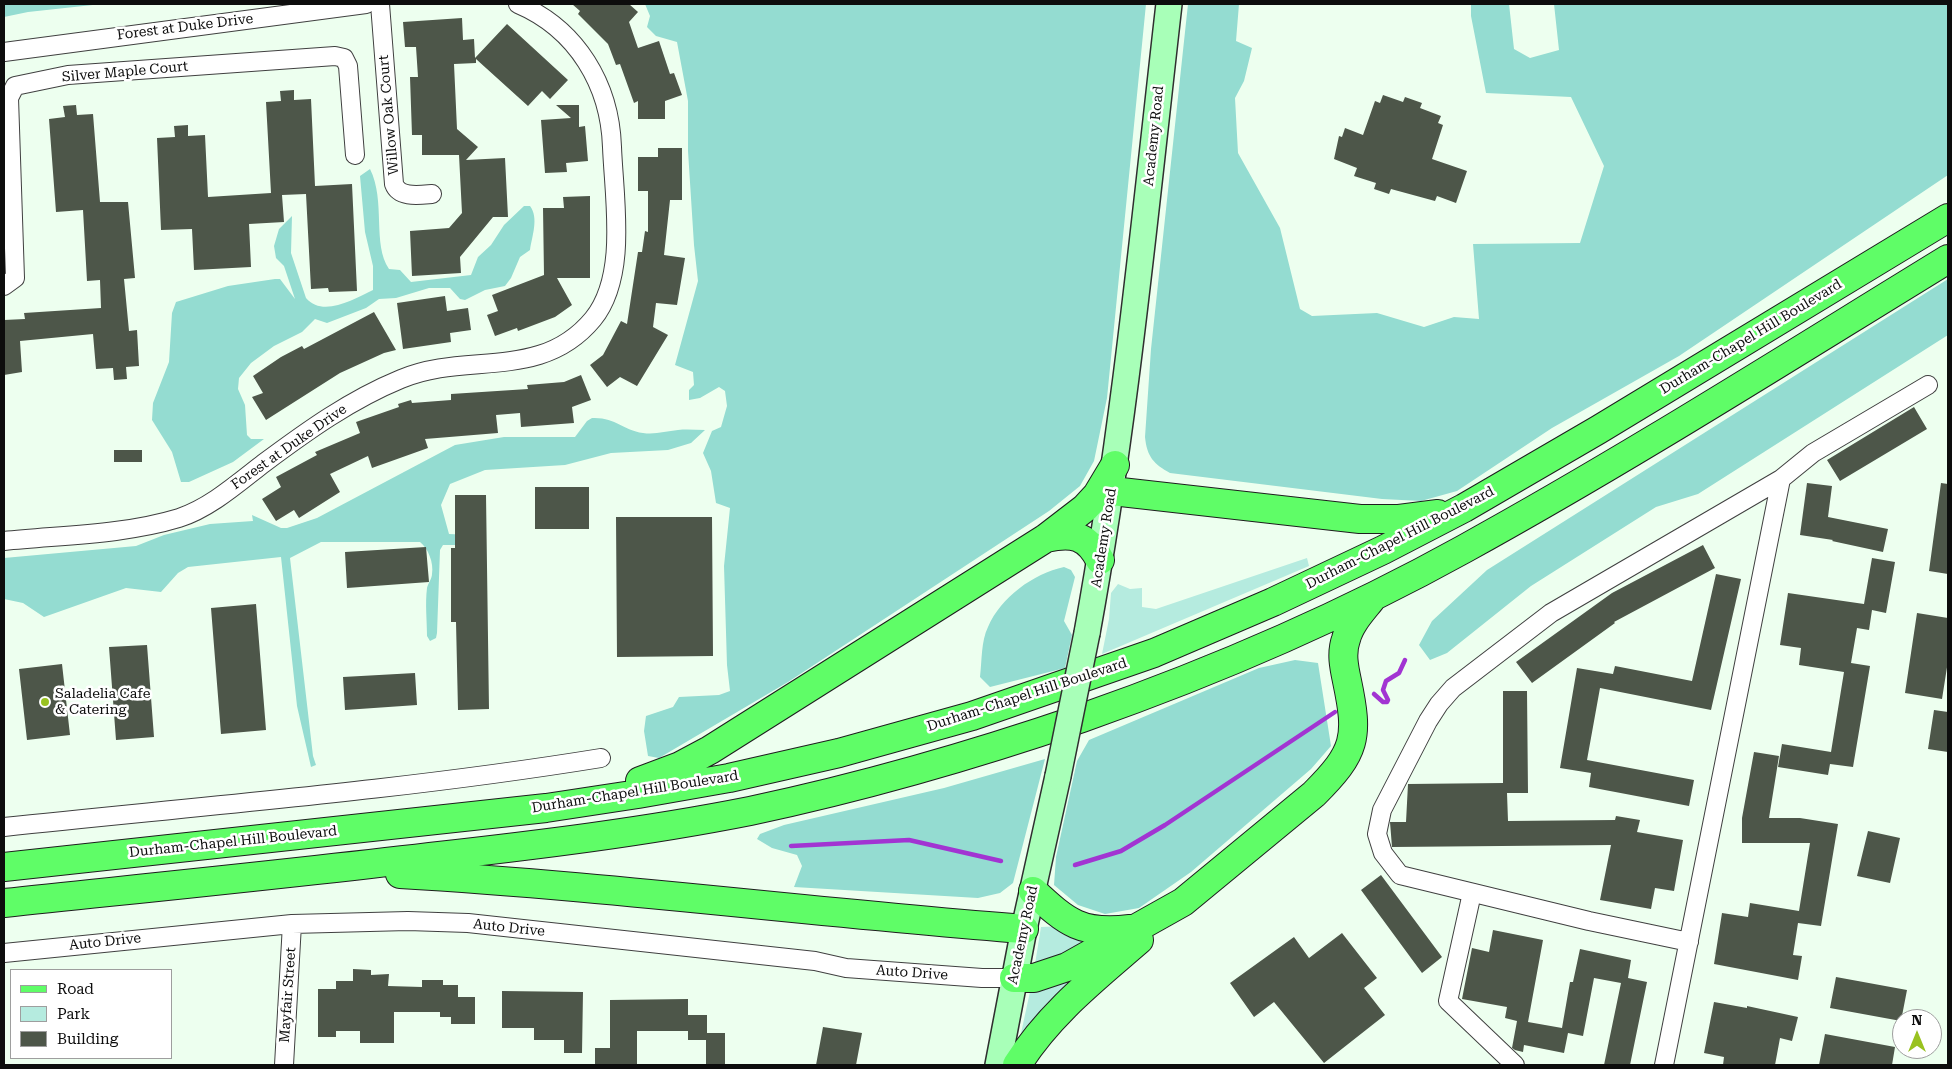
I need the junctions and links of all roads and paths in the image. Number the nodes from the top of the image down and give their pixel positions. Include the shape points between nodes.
1 (366, 4) edge
2 (380, 4) edge
3 (518, 4) edge
4 (1170, 4) edge
5 (4, 52) edge
6 (355, 155) dead end
7 (432, 194) dead end
8 (1948, 218) edge
9 (1948, 259) edge
10 (4, 286) edge
11 (1928, 385) dead end
12 (1114, 478) junction
13 (1781, 479) junction
14 (1464, 508) junction
15 (1046, 538) junction
16 (4, 541) edge
17 (1100, 560) junction
18 (1375, 595) junction
19 (601, 758) dead end
20 (546, 808) junction
21 (4, 827) edge
22 (4, 867) edge
23 (329, 869) junction
24 (1033, 891) junction
25 (1472, 893) junction
26 (1183, 902) junction
27 (4, 903) edge
28 (292, 924) junction
29 (1024, 929) junction
30 (1136, 929) junction
31 (1689, 942) junction
32 (4, 953) edge
33 (1014, 978) junction
34 (284, 1065) edge
35 (998, 1065) edge
36 (1018, 1065) edge
37 (1515, 1065) edge
38 (1664, 1065) edge

1 - 5 street, Forest at Duke Drive
2 - 7 street, Willow Oak Court via 394,184 402,193
3 - 16 street, Forest at Duke Drive via 550,22 578,49 601,86 612,126 614,271 602,306 585,328 564,346 541,356 415,374 363,396 316,424 217,498 180,518 114,530
4 - 12 main road, Academy Road
6 - 10 street, Silver Maple Court via 348,66 344,58 335,56 68,75 15,86 10,98 15,278
8 - 14 main road, Durham-Chapel Hill Boulevard
9 - 18 main road via 1558,495
11 - 13 street via 1813,453
12 - 14 main road via 1360,519 1399,519
12 - 15 main road via 1085,508
12 - 17 main road, Academy Road
13 - 25 street via 1551,612 1484,663 1439,704 1382,810 1377,834 1383,853 1400,875
13 - 31 street
14 - 20 main road, Durham-Chapel Hill Boulevard via 1290,594 1154,653 972,716 839,753 729,778
15 - 17 main road via 1068,535 1080,538 1094,548
15 - 20 main road via 710,750 680,766 638,781
17 - 24 main road, Academy Road, bridge
18 - 23 main road via 1271,643 1084,717 905,773 761,808 673,825 593,838
18 - 26 main road via 1350,628 1344,648 1343,664 1354,720 1353,740 1345,760 1314,794
19 - 21 street via 353,790
20 - 22 main road, Durham-Chapel Hill Boulevard
23 - 27 main road
23 - 29 main road via 480,878
24 - 29 main road, Academy Road
24 - 30 main road via 1066,919 1089,930
25 - 31 street
25 - 37 street via 1448,1001
26 - 30 main road
26 - 36 main road via 1065,1005 1034,1039
28 - 32 street, Auto Drive
28 - 33 street, Auto Drive via 442,921 815,961 846,968
28 - 34 street, Mayfair Street
29 - 33 main road, Academy Road
30 - 33 main road via 1067,966 1034,978
31 - 38 street
33 - 35 main road, Academy Road

